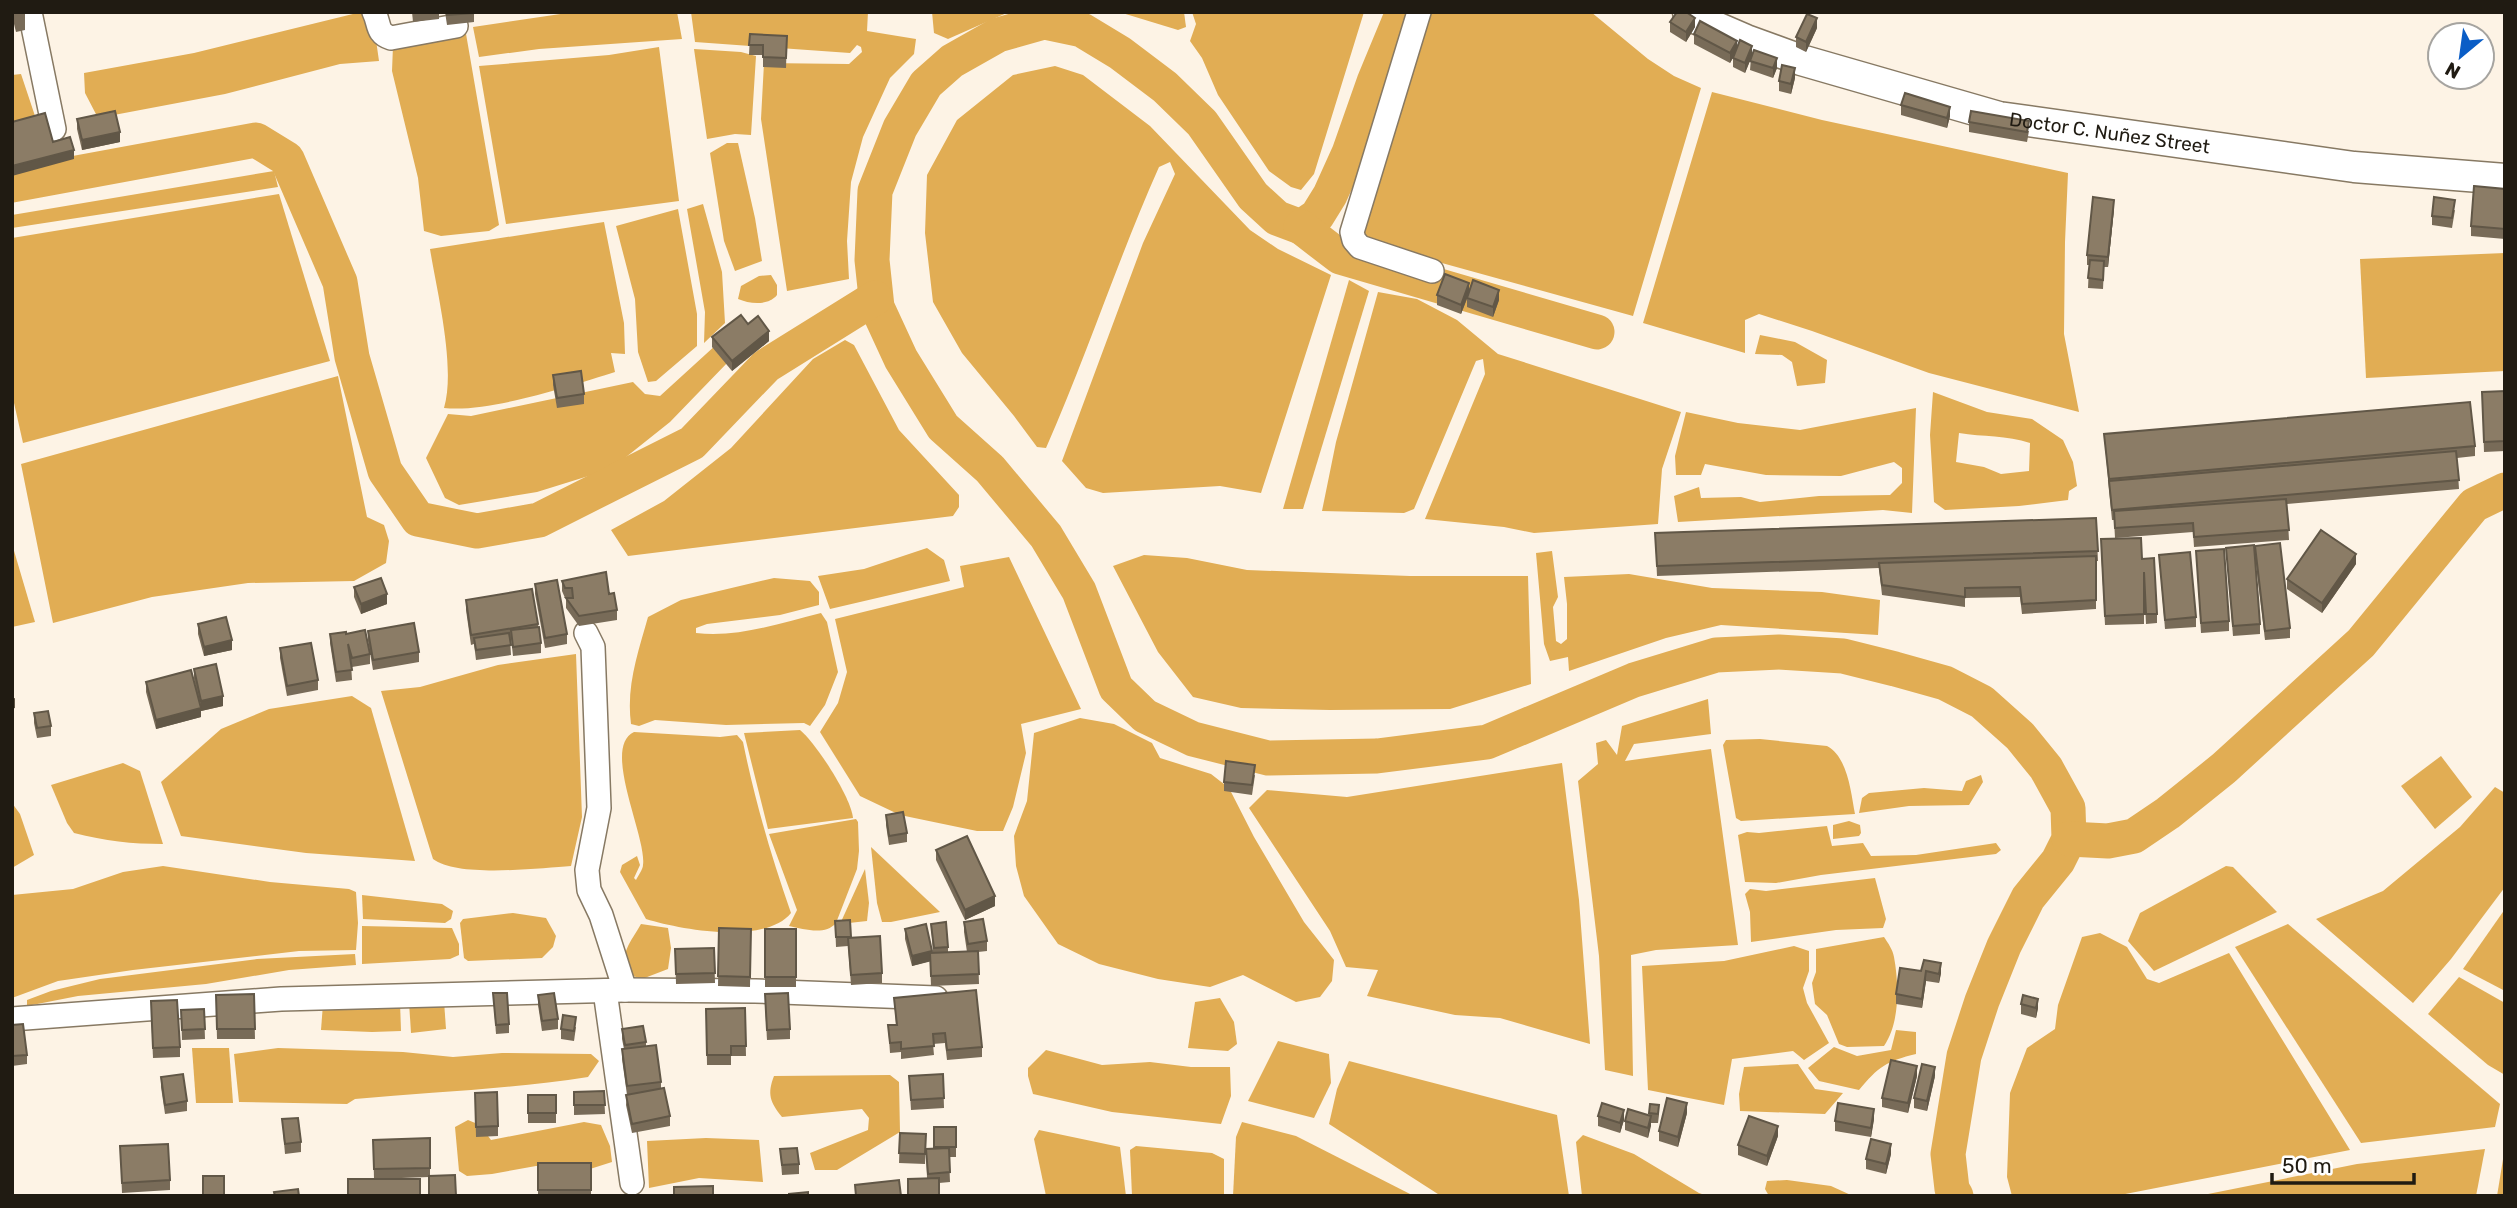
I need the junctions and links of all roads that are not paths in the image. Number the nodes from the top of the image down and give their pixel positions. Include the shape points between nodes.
1 (30, 12) edge
2 (374, 12) edge
3 (1419, 12) edge
4 (1688, 12) edge
5 (456, 26) edge
6 (54, 130) dead end
7 (2505, 179) edge
8 (1432, 271) dead end
9 (586, 633) dead end
10 (615, 990) junction
11 (954, 998) edge
12 (12, 1019) edge
13 (632, 1183) dead end

1 - 6 street
2 - 5 street via 378,29 391,38
3 - 8 street via 1352,232 1360,247
4 - 7 main road, Doctor C. Nuñez Street via 1801,60 1999,117 2354,167
9 - 10 street via 593,646 599,808 587,870
10 - 11 street
10 - 12 street via 281,999
10 - 13 street

